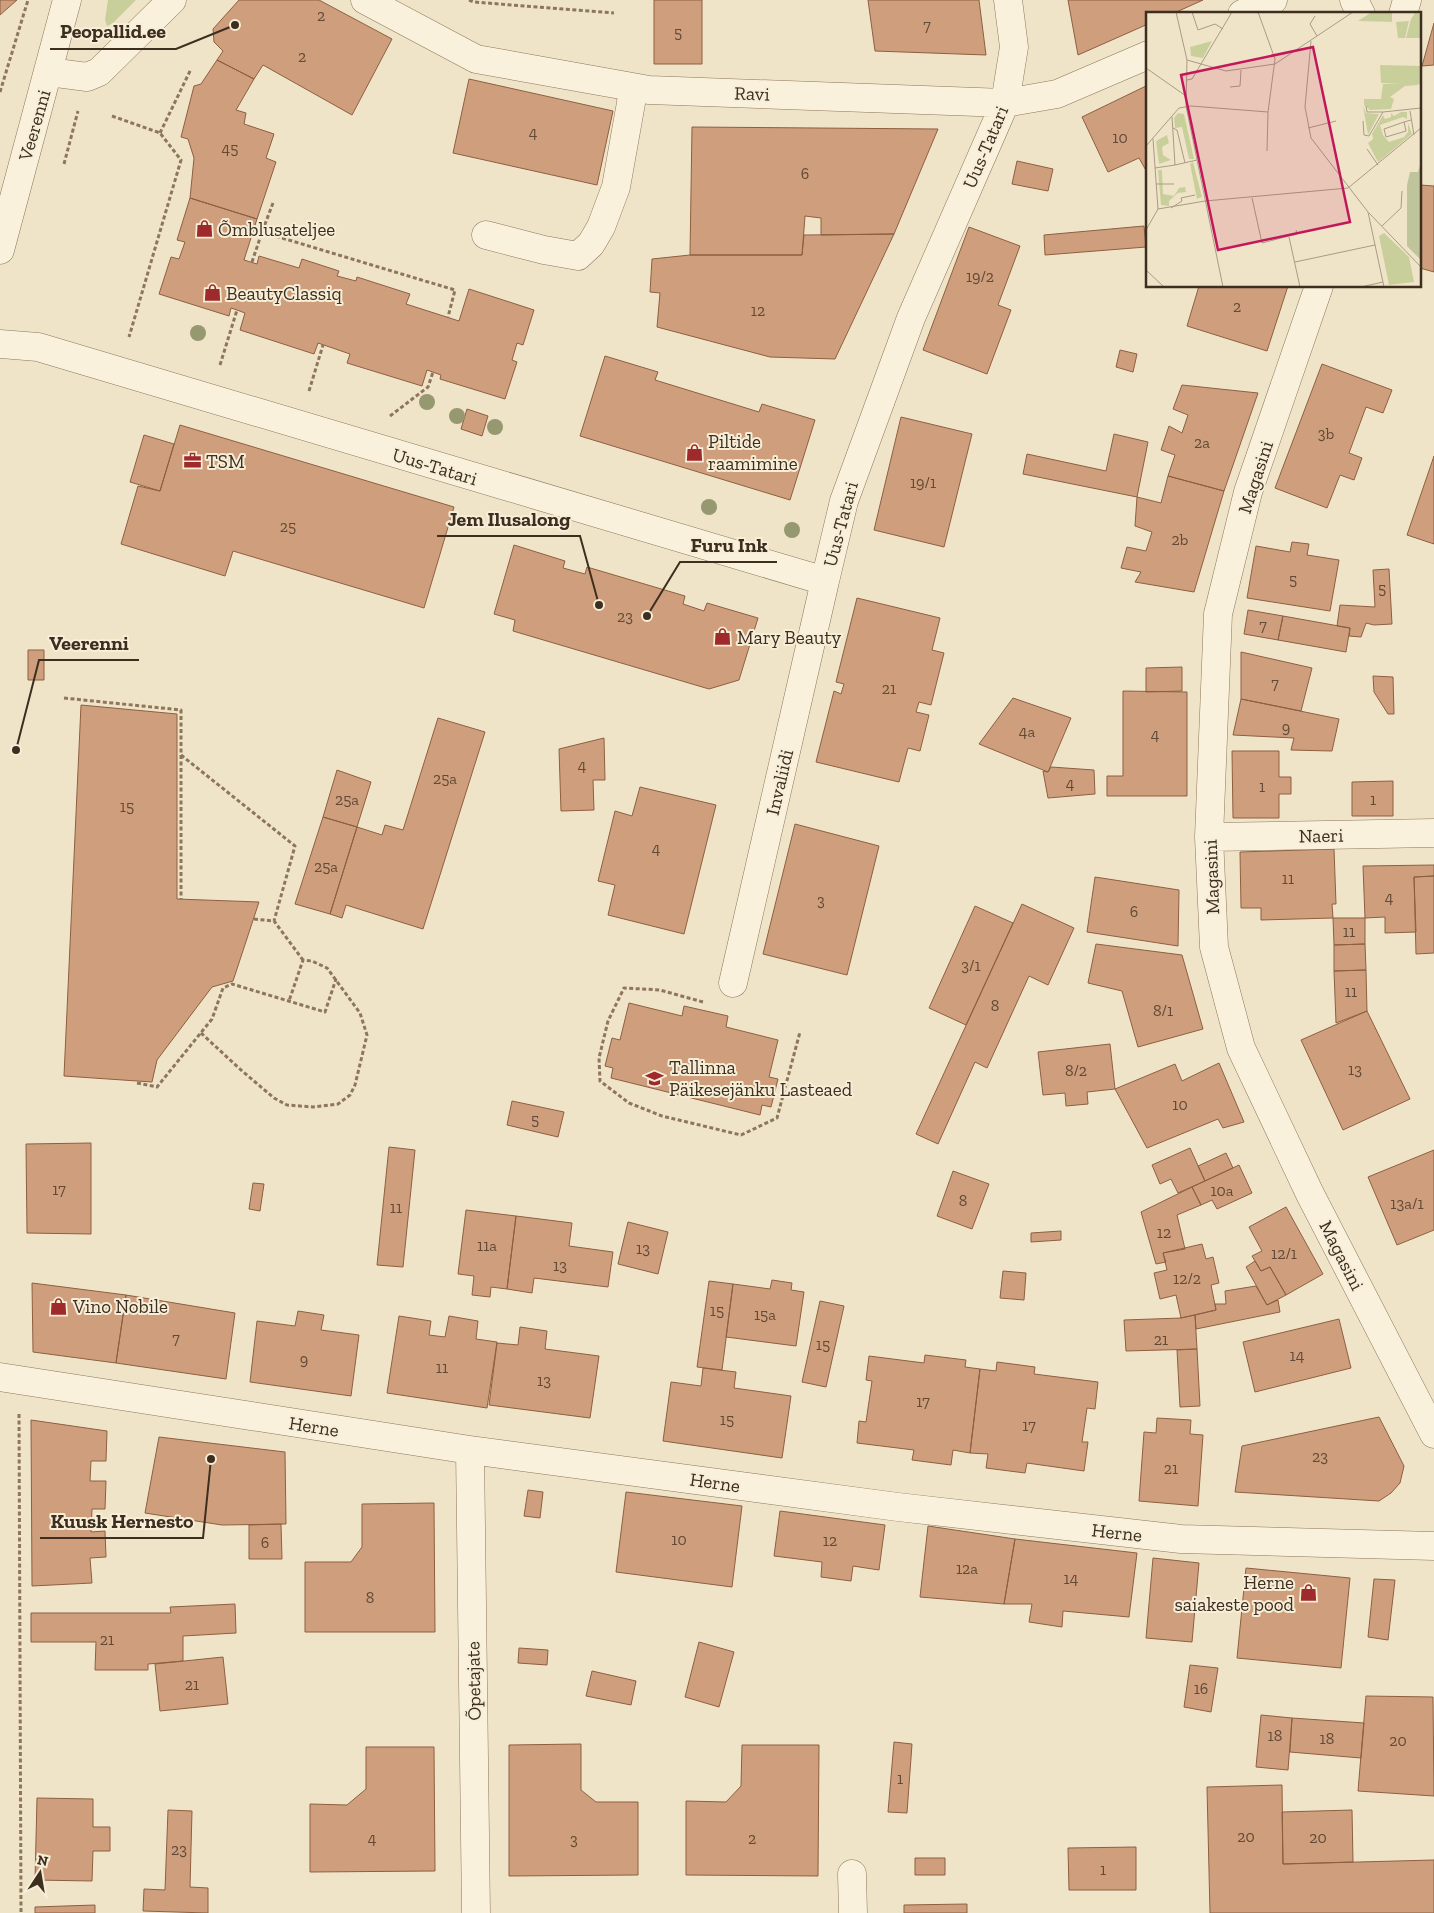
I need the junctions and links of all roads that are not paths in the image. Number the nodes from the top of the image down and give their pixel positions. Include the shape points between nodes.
1 (67, 0) edge
2 (172, 0) edge
3 (365, 0) edge
4 (1008, 0) edge
5 (1273, 0) edge
6 (1354, 0) edge
7 (1246, 12) edge
8 (1360, 12) edge
9 (1146, 56) edge
10 (49, 72) junction
11 (632, 87) junction
12 (1005, 103) junction
13 (486, 235) dead end
14 (1, 238) edge
15 (1318, 288) edge
16 (0, 344) edge
17 (825, 581) junction
18 (1434, 833) edge
19 (1209, 837) junction
20 (733, 983) dead end
21 (0, 1376) edge
22 (1434, 1434) edge
23 (470, 1450) junction
24 (1434, 1546) edge
25 (852, 1874) dead end
26 (476, 1913) edge
27 (852, 1913) edge

1 - 10 street, Veerenni
2 - 10 street via 99,72 86,77
3 - 11 street, Ravi via 476,59
4 - 12 street, Uus-Tatari via 1014,47
5 - 7 street
6 - 8 street
9 - 12 street, Ravi via 1057,94
10 - 14 street, Veerenni
11 - 12 street, Ravi
11 - 13 street via 616,187 591,244 578,256
12 - 17 street, Uus-Tatari via 911,318 844,501
15 - 19 street, Magasini via 1248,492 1218,614
16 - 17 street, Uus-Tatari via 38,347
17 - 20 street, Invaliidi
18 - 19 street, Naeri
19 - 22 street, Magasini via 1214,947 1242,1048 1310,1194
21 - 23 street, Herne
23 - 24 street, Herne via 898,1507 1181,1539
23 - 26 street, Õpetajate
25 - 27 street

